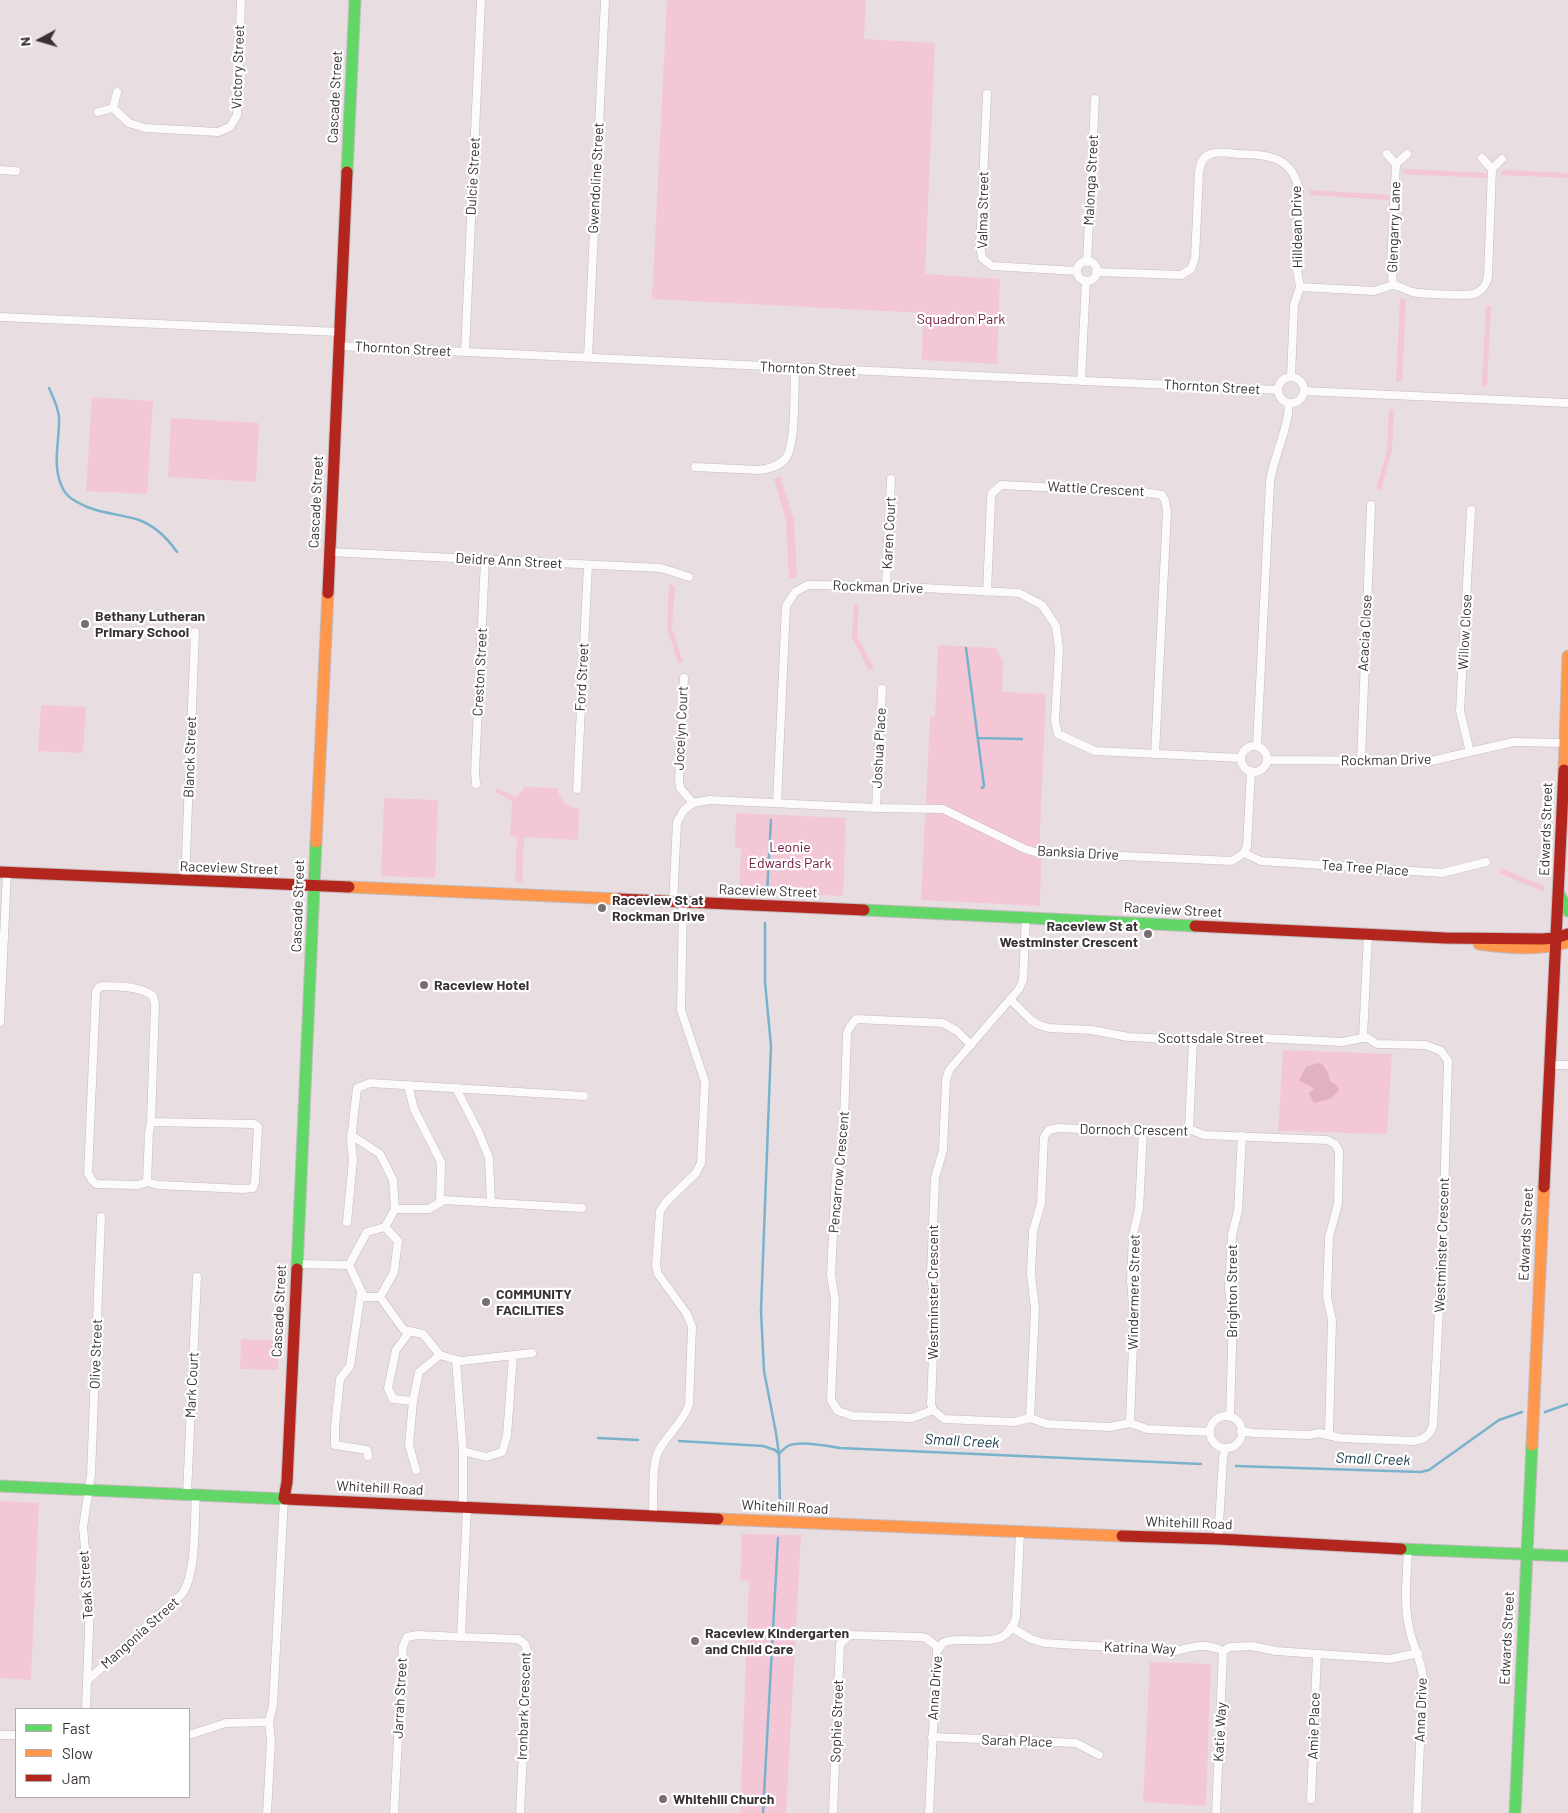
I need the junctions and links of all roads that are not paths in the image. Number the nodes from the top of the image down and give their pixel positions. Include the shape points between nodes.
1 (241, 0) edge
2 (355, 0) edge
3 (481, 0) edge
4 (605, 0) edge
5 (117, 92) dead end
6 (987, 94) dead end
7 (1095, 99) dead end
8 (113, 108) junction
9 (98, 112) dead end
10 (1387, 154) dead end
11 (1407, 154) dead end
12 (1482, 158) dead end
13 (1502, 159) dead end
14 (1396, 164) junction
15 (1492, 169) junction
16 (0, 170) edge
17 (16, 171) dead end
18 (1086, 262) junction
19 (1077, 271) junction
20 (1096, 272) junction
21 (1086, 281) junction
22 (1393, 285) junction
23 (1300, 287) junction
24 (0, 317) edge
25 (339, 332) junction
26 (338, 346) junction
27 (464, 352) junction
28 (588, 357) junction
29 (795, 368) junction
30 (1291, 377) junction
31 (1081, 381) junction
32 (1278, 390) junction
33 (1304, 391) junction
34 (1288, 403) junction
35 (1568, 403) edge
36 (695, 467) dead end
37 (892, 479) dead end
38 (1371, 505) dead end
39 (1471, 510) dead end
40 (329, 552) junction
41 (485, 560) junction
42 (588, 565) junction
43 (688, 578) dead end
44 (886, 586) junction
45 (987, 592) junction
46 (195, 632) dead end
47 (1568, 656) edge
48 (684, 678) dead end
49 (882, 689) dead end
50 (1564, 743) junction
51 (1257, 746) junction
52 (1470, 752) junction
53 (1155, 754) junction
54 (1241, 758) junction
55 (1267, 760) junction
56 (1361, 761) junction
57 (1251, 772) junction
58 (476, 784) dead end
59 (577, 788) dead end
60 (693, 803) junction
61 (777, 803) junction
62 (876, 808) junction
63 (1244, 853) junction
64 (1486, 862) dead end
65 (4, 872) edge
66 (185, 881) junction
67 (314, 886) junction
68 (1559, 894) junction
69 (678, 903) junction
70 (1568, 911) edge
71 (1026, 917) junction
72 (1368, 934) junction
73 (1568, 934) edge
74 (1556, 942) junction
75 (1568, 942) edge
76 (1010, 999) junction
77 (0, 1022) edge
78 (1362, 1038) junction
79 (1193, 1040) junction
80 (971, 1045) junction
81 (1549, 1064) junction
82 (1568, 1065) edge
83 (408, 1085) junction
84 (456, 1088) junction
85 (584, 1096) dead end
86 (151, 1122) junction
87 (1189, 1129) junction
88 (1143, 1131) junction
89 (351, 1135) junction
90 (1242, 1136) junction
91 (147, 1182) junction
92 (491, 1202) junction
93 (440, 1203) junction
94 (582, 1208) dead end
95 (395, 1209) junction
96 (101, 1217) dead end
97 (347, 1222) dead end
98 (385, 1227) junction
99 (296, 1264) junction
100 (348, 1266) junction
101 (197, 1277) dead end
102 (361, 1292) junction
103 (380, 1297) junction
104 (410, 1331) junction
105 (532, 1353) dead end
106 (440, 1355) junction
107 (513, 1355) junction
108 (456, 1360) junction
109 (413, 1401) junction
110 (932, 1410) junction
111 (1230, 1417) junction
112 (1030, 1418) junction
113 (1130, 1423) junction
114 (1241, 1431) junction
115 (1210, 1432) junction
116 (1329, 1434) junction
117 (1225, 1448) junction
118 (463, 1452) junction
119 (368, 1456) dead end
120 (416, 1470) dead end
121 (0, 1486) edge
122 (88, 1490) junction
123 (191, 1494) junction
124 (284, 1498) junction
125 (465, 1507) junction
126 (653, 1516) junction
127 (1020, 1533) junction
128 (1218, 1539) junction
129 (1408, 1550) junction
130 (1527, 1554) junction
131 (1568, 1556) edge
132 (1011, 1627) junction
133 (461, 1637) junction
134 (939, 1648) junction
135 (1224, 1651) junction
136 (1418, 1653) junction
137 (1317, 1654) junction
138 (88, 1680) junction
139 (86, 1708) edge
140 (269, 1722) junction
141 (0, 1735) edge
142 (190, 1735) edge
143 (15, 1736) edge
144 (932, 1737) junction
145 (1099, 1755) dead end
146 (1311, 1799) dead end
147 (267, 1813) edge
148 (394, 1813) edge
149 (520, 1813) edge
150 (833, 1813) edge
151 (929, 1813) edge
152 (1216, 1813) edge
153 (1417, 1813) edge
154 (1515, 1813) edge

1 - 8 street, Victory Street via 237,115 230,127 218,132 145,128 129,123
2 - 25 street, Cascade Street
3 - 27 street, Dulcie Street
4 - 28 street, Gwendoline Street
5 - 8 street
6 - 19 street, Valma Street via 982,258 992,266
7 - 18 street, Malonga Street
8 - 9 street
10 - 14 street, Glengarry Lane
11 - 14 street, Glengarry Lane
12 - 15 street
13 - 15 street
14 - 22 street, Glengarry Lane via 1391,264
15 - 22 street via 1488,276 1482,289 1466,295 1415,292
16 - 17 street
18 - 19 street via 1081,263
18 - 20 street via 1094,265
19 - 21 street via 1078,276
20 - 21 street via 1094,278
20 - 23 street, Hilldean Drive via 1173,276 1191,269 1195,258 1199,172 1203,160 1211,154 1256,154 1280,160 1297,182 1296,266
21 - 31 street
22 - 23 street, Glengarry Lane via 1374,291
23 - 30 street, Hilldean Drive via 1294,305
24 - 25 street, Thornton Street
25 - 26 street, Cascade Street
26 - 27 street, Thornton Street
26 - 40 street, Cascade Street
27 - 28 street, Thornton Street
28 - 29 street, Thornton Street
29 - 31 street, Thornton Street
29 - 36 street via 791,449 782,462 767,470
30 - 32 street via 1283,379
30 - 33 street via 1301,383
31 - 32 street, Thornton Street
32 - 34 street via 1282,400
33 - 34 street via 1299,400
33 - 35 street
34 - 51 street via 1288,417 1270,482
37 - 44 street, Karen Court
38 - 56 street, Acacia Close
39 - 52 street, Willow Close via 1460,711
40 - 41 street, Deidre Ann Street
40 - 67 street, Cascade Street
41 - 42 street, Deidre Ann Street
41 - 58 street, Creston Street
42 - 43 street, Deidre Ann Street via 661,568
42 - 59 street, Ford Street
44 - 45 street, Rockman Drive
44 - 61 street, Rockman Drive via 808,585 795,592 786,606
45 - 53 street, Rockman Drive via 1019,593 1042,605 1056,626 1059,649 1055,721 1058,734 1095,751
45 - 53 street, Wattle Crescent via 991,499 992,493 1002,485 1162,495 1167,511
46 - 66 street, Blanck Street
47 - 50 street, Edwards Street
48 - 60 street, Jocelyn Court via 679,780 680,788
49 - 62 street, Joshua Place
50 - 52 street, Rockman Drive via 1513,742
50 - 68 street, Edwards Street
51 - 54 street via 1245,750
51 - 55 street via 1264,751
52 - 56 street, Rockman Drive via 1431,761
53 - 54 street, Rockman Drive
54 - 57 street
55 - 56 street, Rockman Drive
55 - 57 street via 1263,768
57 - 63 street
60 - 61 street via 708,800
60 - 69 street via 677,822
61 - 62 street, Banksia Drive
62 - 63 street, Banksia Drive via 943,809 1034,852 1232,861
63 - 64 street, Tea Tree Place via 1261,861 1442,874
65 - 66 street, Raceview Street
65 - 77 street
66 - 67 street, Raceview Street
67 - 69 street, Raceview Street
67 - 99 street, Cascade Street
68 - 70 street
68 - 74 street, Edwards Street
69 - 71 street, Raceview Street
69 - 126 street via 680,1010 702,1069 705,1091 701,1164 660,1211 658,1274 687,1314 692,1327 689,1405 686,1415 659,1450 656,1459
71 - 72 street, Raceview Street
71 - 76 street, Westminster Crescent via 1023,980
72 - 74 street, Raceview Street
72 - 78 street
73 - 74 street
74 - 75 street
74 - 81 street, Edwards Street
76 - 79 street, Scottsdale Street via 1031,1020 1049,1028
76 - 80 street, Westminster Crescent
78 - 79 street, Scottsdale Street via 1342,1042 1243,1037
78 - 116 street, Westminster Crescent via 1377,1044 1426,1045 1441,1051 1448,1061 1435,1414 1430,1433 1424,1439 1414,1441 1340,1438
79 - 87 street
80 - 110 street, Westminster Crescent via 949,1070 946,1080 931,1273 935,1306
80 - 110 street, Pencarrow Crescent via 943,1023 856,1019 848,1034 843,1148 836,1173 831,1275 836,1300 831,1400 838,1411 853,1416 912,1418
81 - 82 street
81 - 130 street, Edwards Street
83 - 84 street
83 - 89 street via 370,1084 357,1088
83 - 93 street via 414,1109 441,1162
84 - 85 street
84 - 92 street via 489,1158
86 - 91 street
86 - 91 street via 254,1124 258,1127 255,1182 253,1188 243,1190
86 - 91 street via 153,996 129,987 104,986 96,992 88,1173 96,1184 102,1185 138,1186
87 - 88 street, Dornoch Crescent via 1174,1133
87 - 90 street, Dornoch Crescent via 1204,1135
88 - 112 street, Dornoch Crescent via 1058,1128 1049,1130 1044,1137 1040,1204 1033,1231 1031,1266 1035,1309
88 - 113 street, Windermere Street via 1139,1209 1133,1235
89 - 95 street via 380,1154 393,1180
89 - 97 street via 353,1160
90 - 111 street, Brighton Street via 1238,1211 1232,1235 1229,1281 1233,1316
90 - 116 street, Dornoch Crescent via 1327,1140 1339,1150 1338,1204 1330,1237 1327,1298 1332,1320
92 - 93 street via 444,1200
92 - 94 street
93 - 95 street via 429,1209
95 - 98 street
96 - 122 street, Olive Street via 92,1465
98 - 100 street via 367,1232
98 - 103 street via 398,1241 394,1272
99 - 100 street
99 - 124 street, Cascade Street
100 - 102 street
101 - 123 street, Mark Court
102 - 103 street via 364,1296
102 - 119 street via 350,1366 340,1379 334,1428 335,1445 367,1450
103 - 104 street via 404,1330
104 - 106 street via 422,1334
104 - 109 street via 396,1350 388,1388 393,1399
105 - 107 street
106 - 108 street
106 - 109 street via 419,1372
107 - 108 street
107 - 118 street via 507,1436 502,1452 486,1457
108 - 118 street
109 - 120 street via 409,1446
110 - 112 street via 944,1419 1014,1422
111 - 114 street via 1238,1422
111 - 115 street via 1216,1420
112 - 113 street via 1056,1425 1110,1427
113 - 115 street via 1147,1429
114 - 116 street, Westminster Crescent via 1254,1434
114 - 117 street via 1239,1441
115 - 117 street via 1213,1442
117 - 128 street
118 - 125 street
121 - 122 street, Whitehill Road
122 - 123 street, Whitehill Road
122 - 138 street, Teak Street via 82,1527 90,1603
123 - 124 street, Whitehill Road
123 - 138 street, Mangonia Street via 192,1573 188,1586
124 - 125 street, Whitehill Road
124 - 140 street, Cascade Street
125 - 126 street, Whitehill Road
125 - 133 street
126 - 127 street, Whitehill Road
127 - 128 street, Whitehill Road
127 - 132 street via 1016,1617
128 - 129 street, Whitehill Road
129 - 130 street, Whitehill Road
129 - 136 street, Anna Drive via 1406,1607
130 - 131 street, Whitehill Road
130 - 154 street, Edwards Street
132 - 134 street, Anna Drive via 995,1640 954,1639
132 - 135 street, Katrina Way via 1038,1642 1176,1651 1212,1646
133 - 148 street, Jarrah Street via 417,1635 407,1637 403,1646
133 - 149 street, Ironbark Crescent via 518,1639 525,1644 528,1654
134 - 144 street, Anna Drive
134 - 150 street, Sophie Street via 926,1638 911,1637 850,1635 840,1644
135 - 137 street, Katrina Way via 1230,1646 1252,1646 1276,1652
135 - 152 street, Katie Way
136 - 137 street, Katrina Way via 1390,1659
136 - 153 street, Anna Drive via 1423,1677
137 - 146 street, Amie Place
138 - 139 street, Teak Street
140 - 142 street via 226,1723
140 - 147 street, Cascade Street
141 - 143 street
144 - 145 street, Sarah Place via 1076,1743
144 - 151 street, Anna Drive

